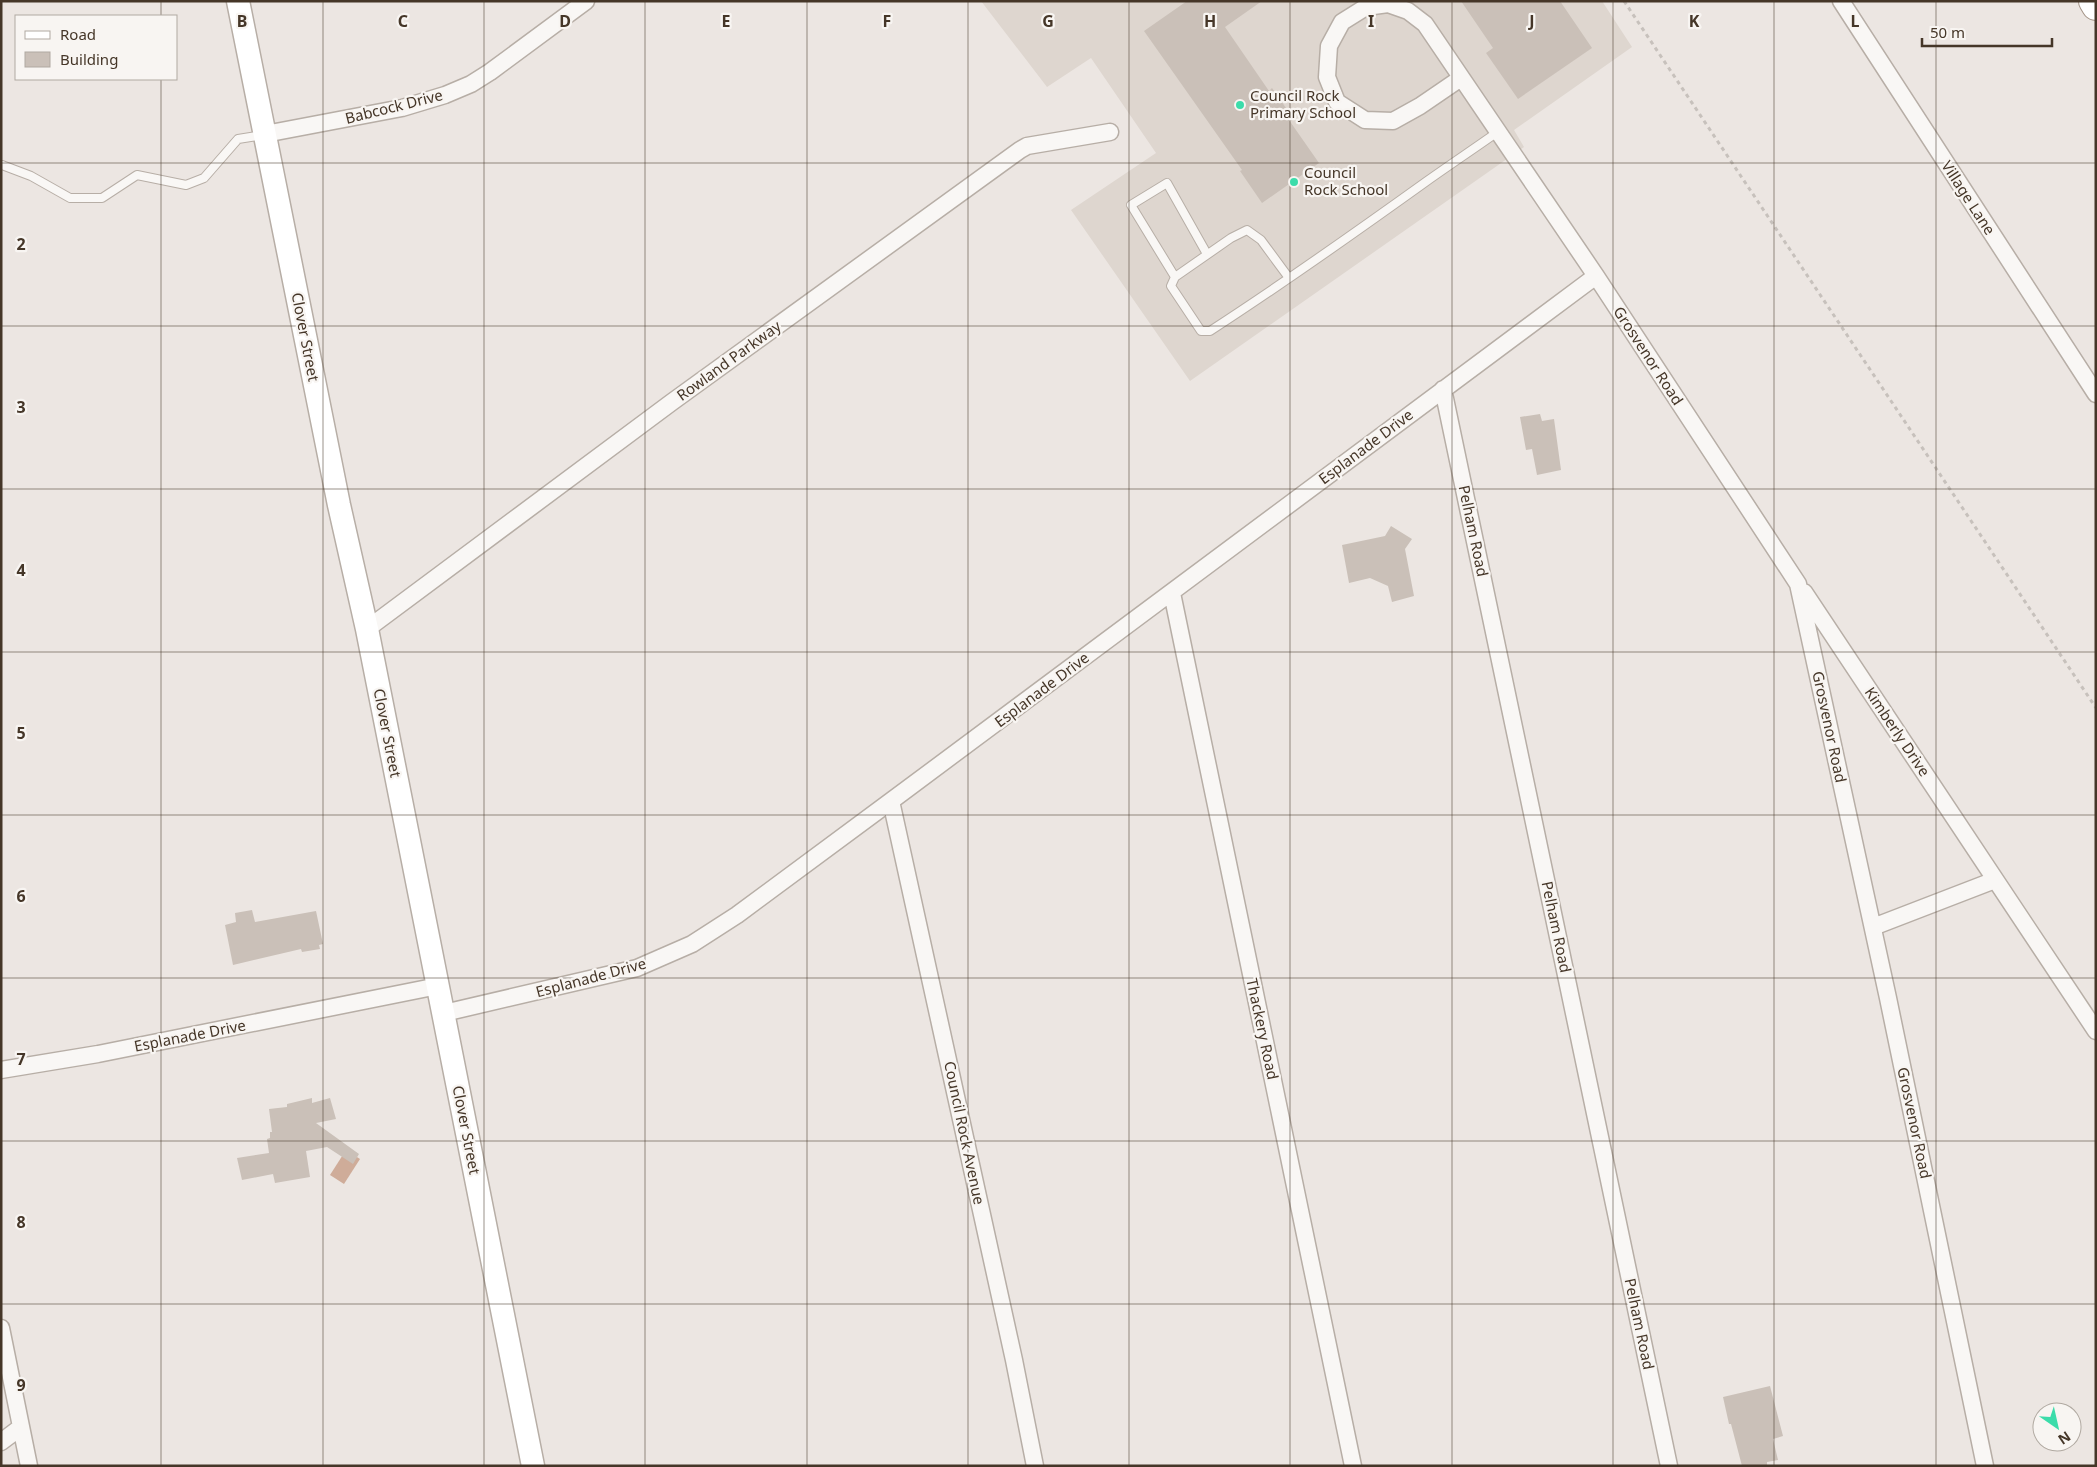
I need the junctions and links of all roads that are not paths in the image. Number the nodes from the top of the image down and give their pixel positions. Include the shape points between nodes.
1 (238, 1) edge
2 (586, 1) edge
3 (1841, 1) edge
4 (2093, 1) edge
5 (2096, 6) edge
6 (1461, 78) junction
7 (1498, 131) junction
8 (1110, 132) dead end
9 (265, 134) junction
10 (2, 165) edge
11 (1207, 254) junction
12 (1596, 276) junction
13 (1175, 277) junction
14 (1289, 278) junction
15 (1443, 389) junction
16 (2096, 394) edge
17 (1798, 584) junction
18 (1172, 593) junction
19 (367, 629) junction
20 (891, 801) junction
21 (1995, 880) junction
22 (1873, 927) junction
23 (438, 986) junction
24 (444, 1013) junction
25 (2096, 1031) edge
26 (1, 1070) edge
27 (1, 1328) edge
28 (22, 1427) junction
29 (1, 1442) edge
30 (29, 1466) edge
31 (533, 1466) edge
32 (1035, 1466) edge
33 (1353, 1466) edge
34 (1669, 1466) edge
35 (1985, 1466) edge

1 - 9 main road, Clover Street
2 - 9 street, Babcock Drive via 490,72 445,96 402,108
3 - 16 street, Village Lane
4 - 5 highway
6 - 6 street, Grosvenor Road via 1425,24 1408,10 1388,4 1366,7 1342,22 1328,46 1327,77 1337,102 1365,120 1393,121
6 - 7 street, Grosvenor Road
7 - 12 street, Grosvenor Road
7 - 14 lane
8 - 19 street, Rowland Parkway via 1027,146 1020,150 680,396
9 - 10 lane via 238,139 204,178 186,186 137,175 102,198 70,198
9 - 19 main road, Clover Street
11 - 13 lane
11 - 13 lane via 1167,183 1131,205
11 - 14 lane via 1247,230 1261,240
12 - 15 street, Esplanade Drive
12 - 17 street, Grosvenor Road
13 - 14 lane via 1171,286 1201,331 1210,330
15 - 18 street, Esplanade Drive
15 - 34 street, Pelham Road
17 - 21 street, Kimberly Drive
17 - 22 street, Grosvenor Road
18 - 20 street, Esplanade Drive
18 - 33 street, Thackery Road
19 - 23 main road, Clover Street
20 - 24 street, Esplanade Drive via 737,915 692,944 637,968
20 - 32 street, Council Rock Avenue
21 - 22 street
21 - 25 street, Kimberly Drive
22 - 35 street, Grosvenor Road
23 - 24 main road, Clover Street
23 - 26 street, Esplanade Drive via 98,1054
24 - 31 main road, Clover Street
27 - 28 street
28 - 29 street
28 - 30 street

